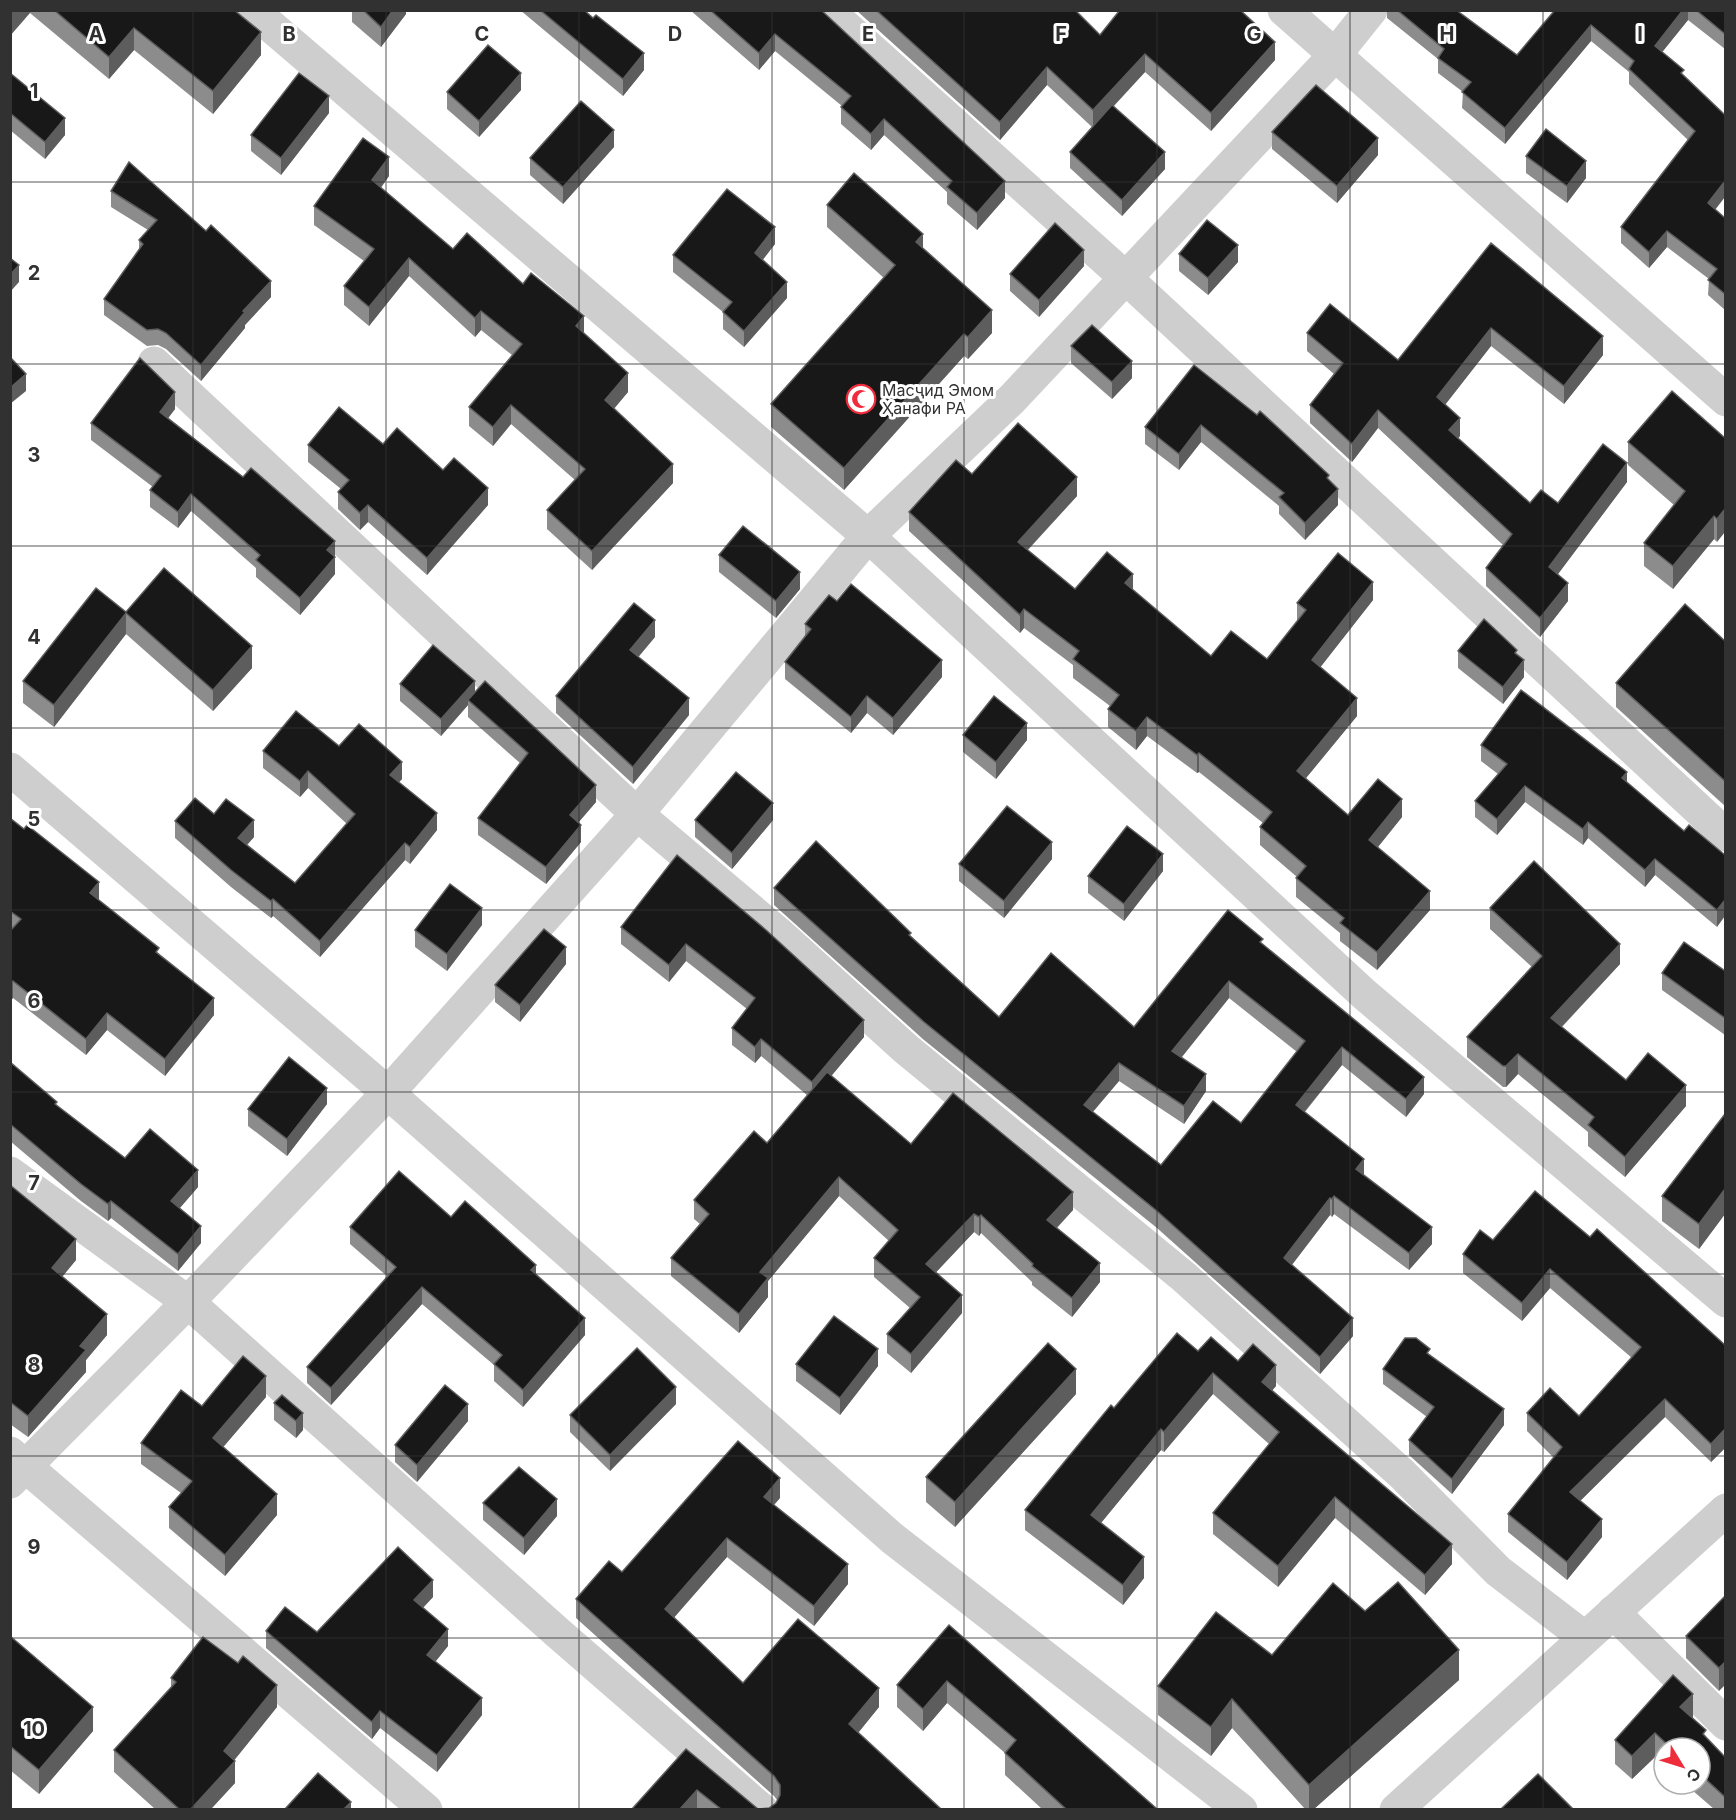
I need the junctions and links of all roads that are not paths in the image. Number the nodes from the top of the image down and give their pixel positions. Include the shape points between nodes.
1 (252, 10) edge
2 (827, 10) edge
3 (1284, 10) edge
4 (1371, 10) edge
5 (1335, 55) junction
6 (1127, 279) junction
7 (154, 363) dead end
8 (1725, 399) edge
9 (868, 536) junction
10 (10, 769) edge
11 (637, 814) junction
12 (1725, 835) edge
13 (388, 1093) junction
14 (10, 1173) edge
15 (1725, 1301) edge
16 (188, 1302) junction
17 (16, 1467) edge
18 (1725, 1510) edge
19 (1613, 1612) junction
20 (1584, 1637) junction
21 (1725, 1724) edge
22 (426, 1809) edge
23 (762, 1809) edge
24 (1241, 1809) edge
25 (1396, 1809) edge

1 - 9 street
2 - 6 street
3 - 5 street
4 - 5 street
5 - 6 street
5 - 8 street
6 - 9 street via 1012,399
6 - 12 street
7 - 11 street
9 - 11 street
9 - 15 street via 1364,994
10 - 13 street
11 - 13 street
11 - 20 street via 778,933 906,1049 1184,1277 1402,1474 1498,1571
13 - 16 street
13 - 24 street via 892,1538
14 - 16 street
16 - 17 street
16 - 23 street via 558,1633
17 - 22 street
18 - 19 street
19 - 20 street
19 - 21 street
20 - 25 street

